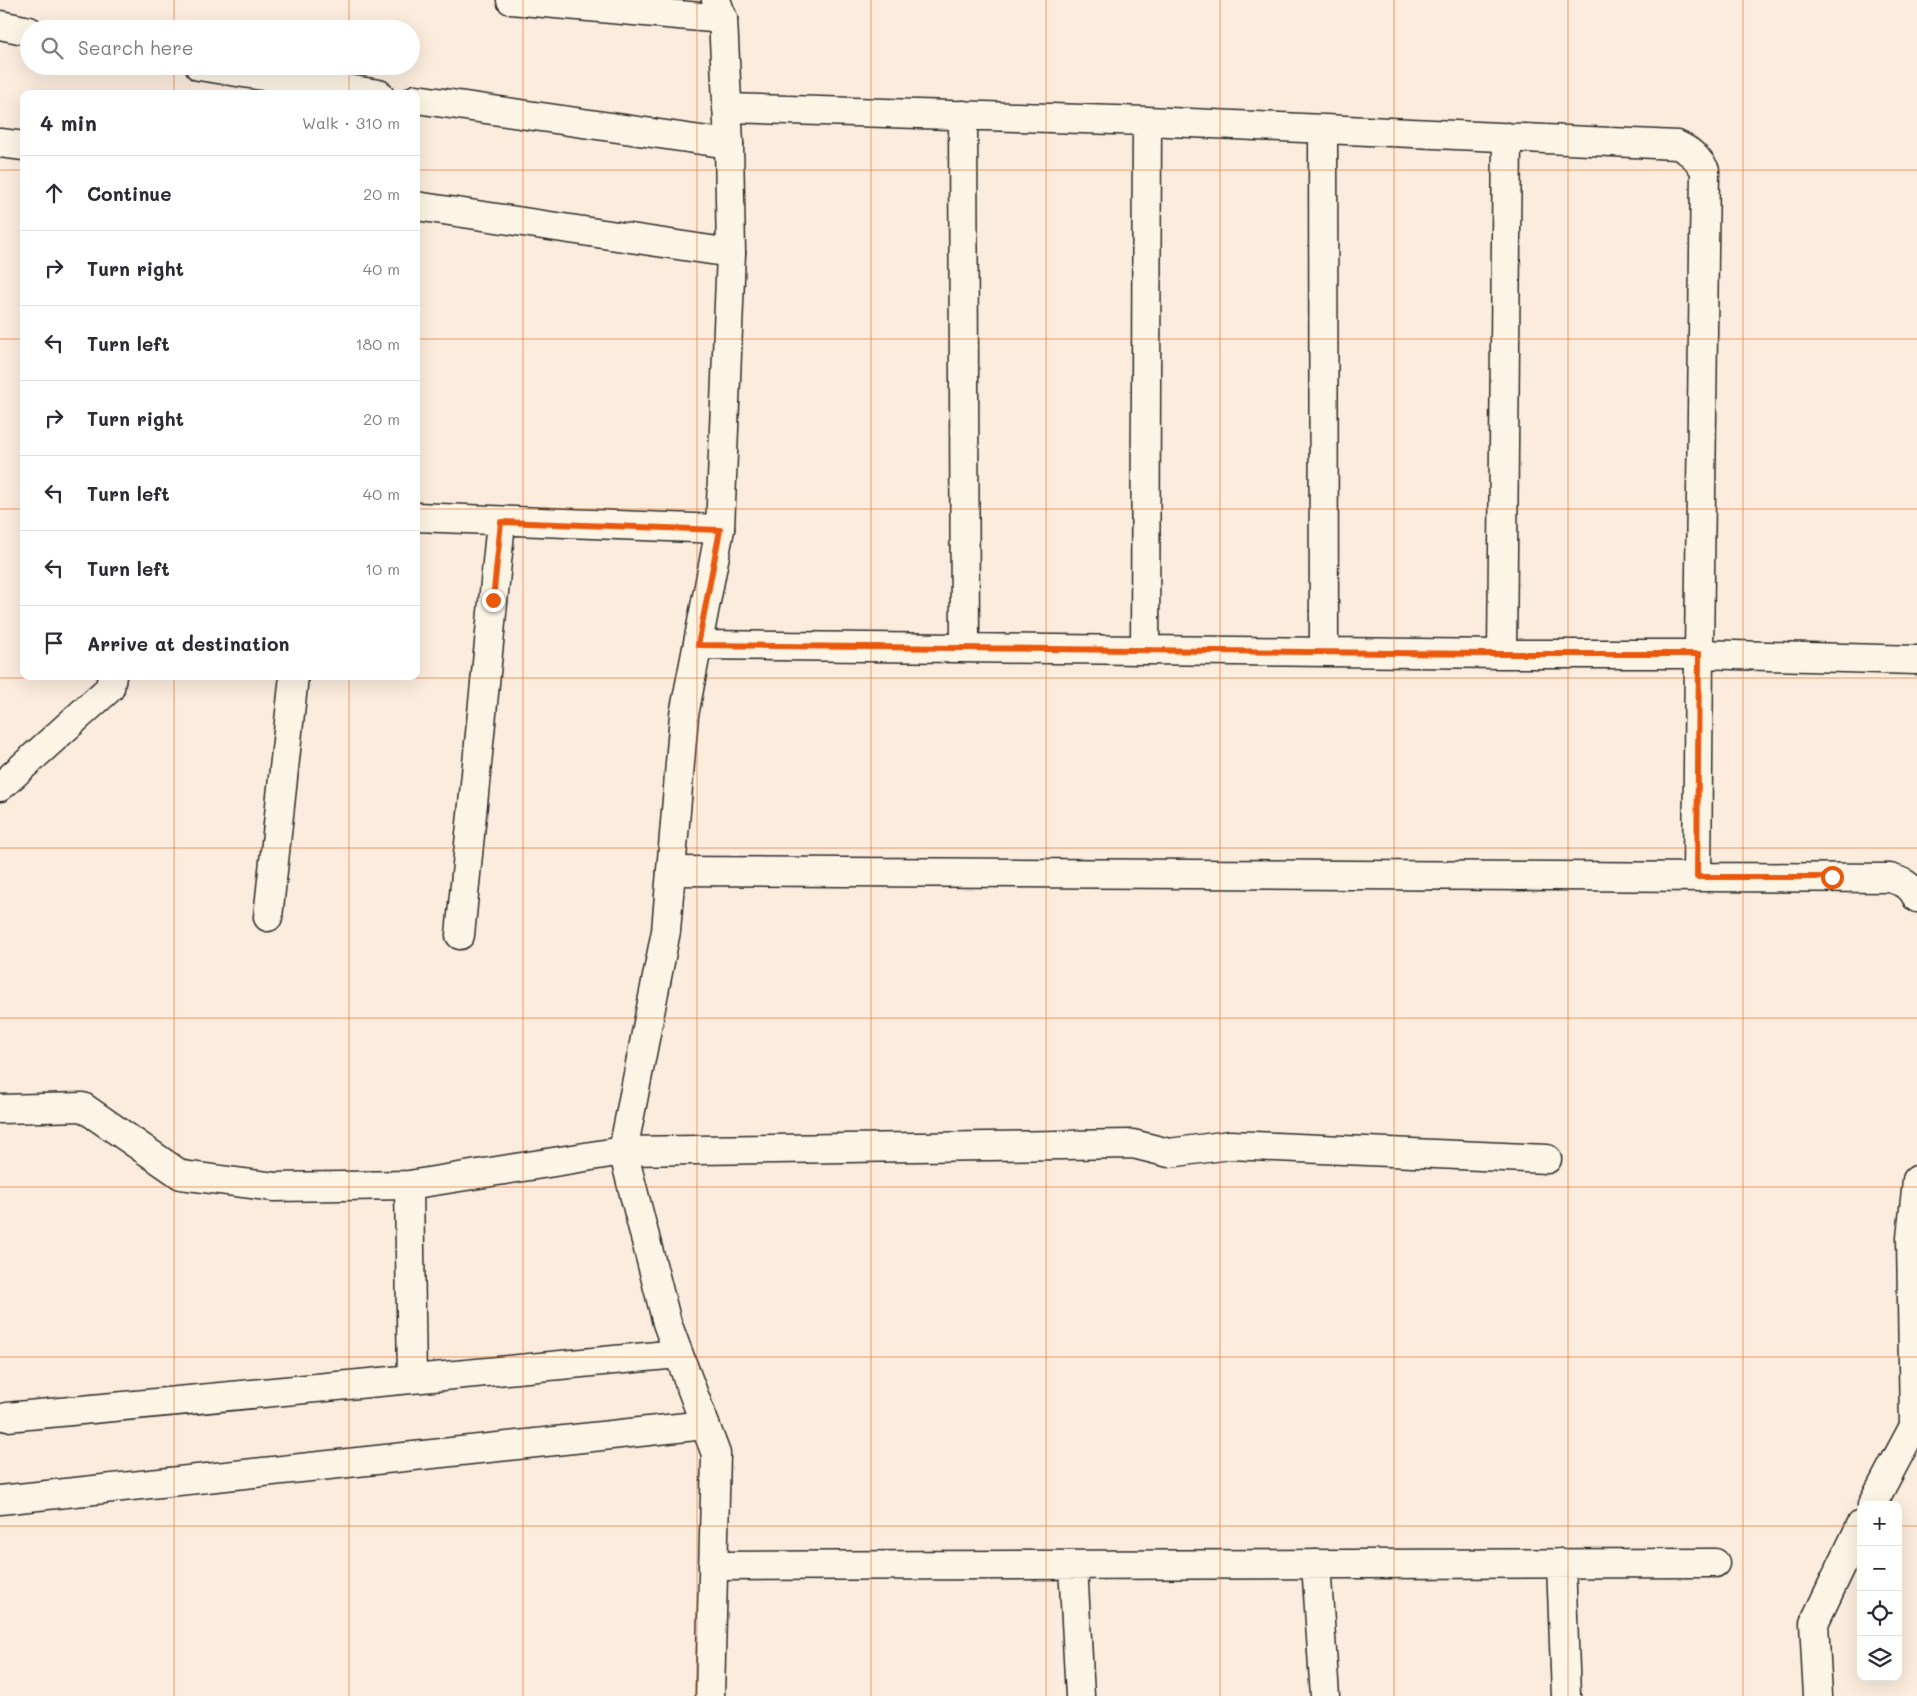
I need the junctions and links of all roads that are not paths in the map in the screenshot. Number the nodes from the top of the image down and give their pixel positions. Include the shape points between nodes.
1 (511, 0) edge
2 (720, 10) edge
3 (0, 25) edge
4 (20, 29) edge
5 (257, 75) edge
6 (353, 90) edge
7 (420, 100) edge
8 (727, 108) junction
9 (963, 115) junction
10 (1147, 121) junction
11 (1323, 129) junction
12 (1506, 137) junction
13 (0, 143) edge
14 (729, 144) junction
15 (20, 146) edge
16 (420, 207) edge
17 (731, 253) junction
18 (420, 517) edge
19 (501, 522) junction
20 (720, 530) junction
21 (698, 645) junction
22 (965, 648) junction
23 (1145, 650) junction
24 (1324, 652) junction
25 (1502, 654) junction
26 (1699, 654) junction
27 (1917, 660) edge
28 (111, 680) edge
29 (294, 680) edge
30 (0, 787) edge
31 (671, 871) junction
32 (1697, 877) junction
33 (1917, 898) edge
34 (268, 917) dead end
35 (460, 935) dead end
36 (0, 1109) edge
37 (623, 1151) junction
38 (1547, 1159) dead end
39 (1917, 1180) edge
40 (408, 1185) junction
41 (678, 1354) junction
42 (412, 1379) junction
43 (7, 1417) dead end
44 (705, 1425) junction
45 (1915, 1429) edge
46 (0, 1500) edge
47 (1874, 1501) edge
48 (1857, 1534) edge
49 (1561, 1563) junction
50 (1715, 1563) dead end
51 (1316, 1564) junction
52 (1073, 1565) junction
53 (713, 1566) junction
54 (710, 1696) edge
55 (1080, 1696) edge
56 (1325, 1696) edge
57 (1566, 1696) edge
58 (1818, 1696) edge

1 - 2 street
2 - 8 street
3 - 4 street
5 - 6 street
7 - 14 street
8 - 9 street
8 - 14 street
9 - 10 street
9 - 22 street
10 - 11 street
10 - 23 street
11 - 12 street
11 - 24 street
12 - 25 street
12 - 26 street via 1678,145 1688,149 1705,170
13 - 15 street
14 - 17 street
16 - 17 street
17 - 20 street
18 - 19 street
19 - 20 street
19 - 35 street
20 - 21 street
21 - 22 street
21 - 31 street via 684,715
22 - 23 street
23 - 24 street
24 - 25 street
25 - 26 street
26 - 27 street
26 - 32 street
28 - 30 street via 110,688
29 - 34 street
31 - 32 street
31 - 37 street via 666,931
32 - 33 street via 1890,878 1913,889
36 - 40 street via 83,1107 181,1175 275,1187
37 - 38 street via 1134,1144 1169,1153 1230,1145
37 - 40 street
37 - 41 street via 667,1323
39 - 45 street via 1911,1238
40 - 42 street
41 - 42 street
41 - 44 street
42 - 43 street
44 - 46 street
44 - 53 street via 716,1454
45 - 47 street
48 - 58 street via 1814,1623
49 - 50 street
49 - 51 street
49 - 57 street
51 - 52 street
51 - 56 street
52 - 53 street
52 - 55 street
53 - 54 street

